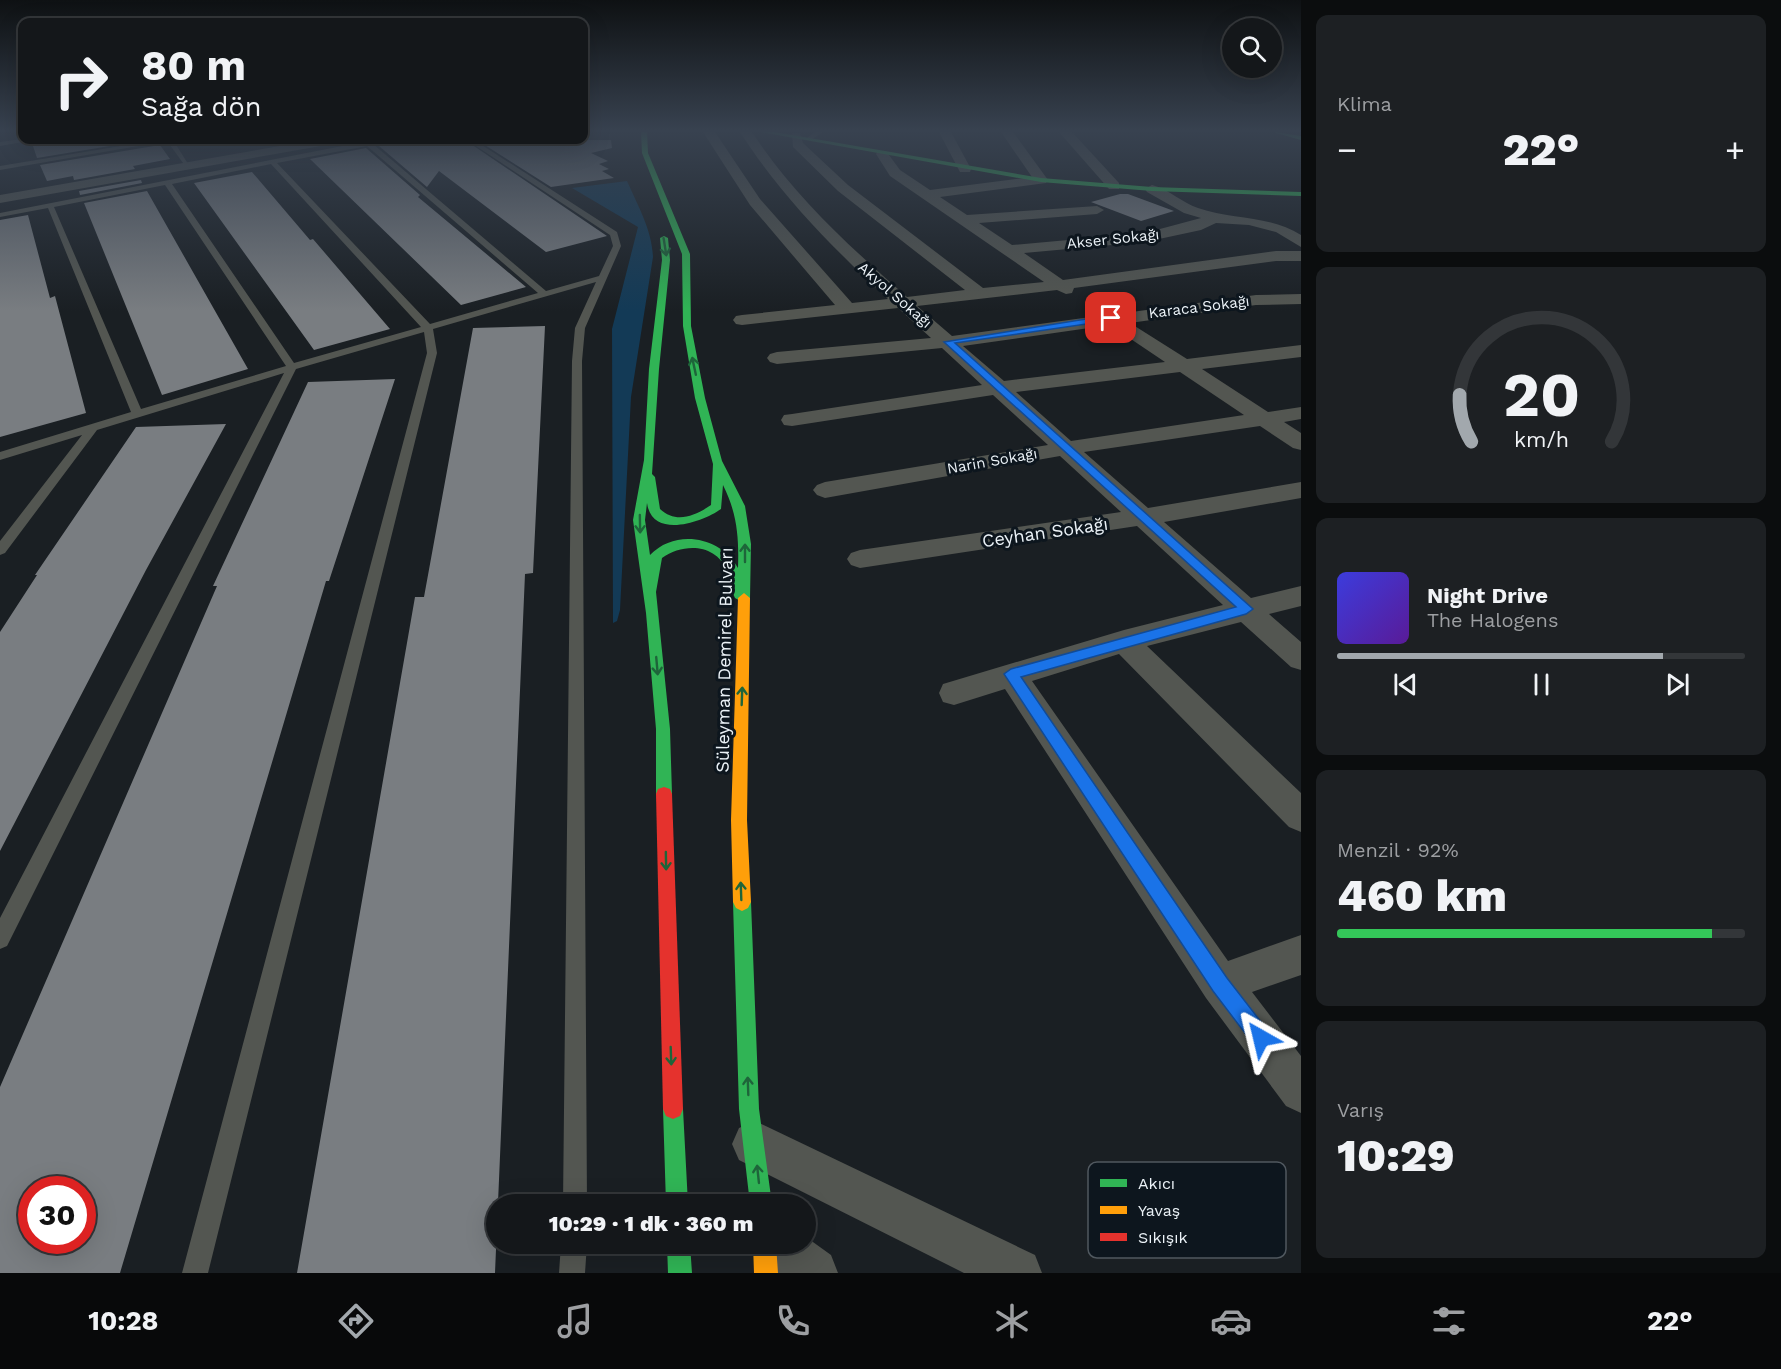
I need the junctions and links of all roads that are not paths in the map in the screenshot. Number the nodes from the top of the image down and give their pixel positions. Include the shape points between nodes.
1 (43, 191) edge
2 (119, 191) edge
3 (173, 191) edge
4 (300, 191) edge
5 (424, 191) edge
6 (549, 191) edge
7 (661, 191) edge
8 (749, 191) edge
9 (790, 191) edge
10 (847, 191) edge
11 (922, 191) edge
12 (954, 191) edge
13 (1156, 191) edge
14 (1203, 191) edge
15 (927, 195) junction
16 (1299, 196) edge
17 (0, 199) edge
18 (50, 205) junction
19 (1097, 210) dead end
20 (0, 215) edge
21 (1214, 218) junction
22 (964, 220) junction
23 (658, 225) dead end
24 (1281, 229) junction
25 (1301, 230) edge
26 (1301, 242) edge
27 (1009, 250) junction
28 (1301, 256) edge
29 (604, 277) junction
30 (1060, 285) junction
31 (544, 294) junction
32 (981, 294) junction
33 (1301, 299) edge
34 (904, 302) junction
35 (847, 308) junction
36 (1111, 318) junction
37 (742, 320) dead end
38 (428, 328) junction
39 (948, 342) junction
40 (1301, 351) edge
41 (777, 358) dead end
42 (1180, 364) junction
43 (292, 367) junction
44 (1000, 388) junction
45 (1301, 413) edge
46 (138, 415) junction
47 (792, 420) dead end
48 (1266, 420) junction
49 (92, 429) junction
50 (1301, 443) edge
51 (1068, 448) junction
52 (0, 456) edge
53 (649, 460) junction
54 (717, 461) junction
55 (825, 490) dead end
56 (1301, 490) edge
57 (1144, 517) junction
58 (0, 550) edge
59 (860, 559) dead end
60 (1301, 596) edge
61 (652, 608) junction
62 (1246, 609) junction
63 (744, 612) junction
64 (1124, 641) junction
65 (1301, 659) edge
66 (1011, 674) junction
67 (954, 693) dead end
68 (1301, 816) edge
69 (0, 939) edge
70 (1301, 955) edge
71 (1220, 984) junction
72 (1301, 1091) edge
73 (754, 1144) junction
74 (574, 1194) edge
75 (677, 1194) edge
76 (760, 1194) edge
77 (573, 1254) edge
78 (679, 1254) edge
79 (765, 1254) edge
80 (788, 1254) edge
81 (195, 1273) edge
82 (572, 1273) edge
83 (680, 1273) edge
84 (766, 1273) edge
85 (813, 1273) edge
86 (1017, 1273) edge

1 - 17 street
2 - 18 lane
3 - 43 lane
4 - 38 lane
5 - 31 lane
6 - 29 lane via 614,234 617,246
54 -> 7 main road, Süleyman Demirel Bulvarı via 690,347 686,254
8 - 35 street
9 - 34 street, Akyol Sokağı via 843,249
10 - 32 street
11 - 15 street
12 - 15 street
13 - 21 street via 1189,210
14 - 16 main road
15 - 22 street
18 - 20 lane
18 - 46 lane
19 - 22 street
21 - 24 street
21 - 27 street, Akser Sokağı via 1200,226 1159,235
22 - 27 street
23 -> 53 main road via 666,260
24 - 25 street
24 - 26 street
27 - 30 street
28 - 30 street
29 - 31 lane
29 - 74 lane via 580,328 577,361
30 - 32 street
30 - 36 street
31 - 38 lane
32 - 34 street
33 - 36 street, Karaca Sokağı via 1256,300
34 - 35 street
34 - 39 street, Akyol Sokağı
35 - 37 street
36 - 39 street, Karaca Sokağı
36 - 42 street
38 - 43 lane
38 - 81 lane via 432,353
39 - 41 street, Karaca Sokağı
39 - 44 street, Akyol Sokağı
40 - 42 street
42 - 44 street
42 - 48 street
43 - 46 lane
43 - 69 lane
44 - 47 street
44 - 51 street, Akyol Sokağı
45 - 48 street, Narin Sokağı
46 - 49 lane
48 - 50 street
48 - 51 street, Narin Sokağı
49 - 52 lane
49 - 58 lane
51 - 55 street, Narin Sokağı
51 - 57 street, Akyol Sokağı
53 - 54 main road via 654,511 674,521 692,521 717,506
53 -> 61 main road via 639,520
63 -> 54 main road, Süleyman Demirel Bulvarı via 745,544 739,506
56 - 57 street, Ceyhan Sokağı
57 - 59 street, Ceyhan Sokağı
57 - 62 street, Akyol Sokağı
60 - 62 street
61 - 63 main road via 656,556 674,544 687,542 721,552 730,564
61 -> 75 main road via 663,729
62 - 64 street
62 - 65 street, Akyol Sokağı
73 -> 63 main road, Süleyman Demirel Bulvarı via 749,1109 739,820
64 - 66 street
64 - 68 street
66 - 67 street
66 - 71 street
70 - 71 street
71 - 72 street
76 -> 73 main road, Süleyman Demirel Bulvarı
73 - 86 street
77 - 82 lane
78 - 83 main road
79 - 84 main road
80 - 85 street

